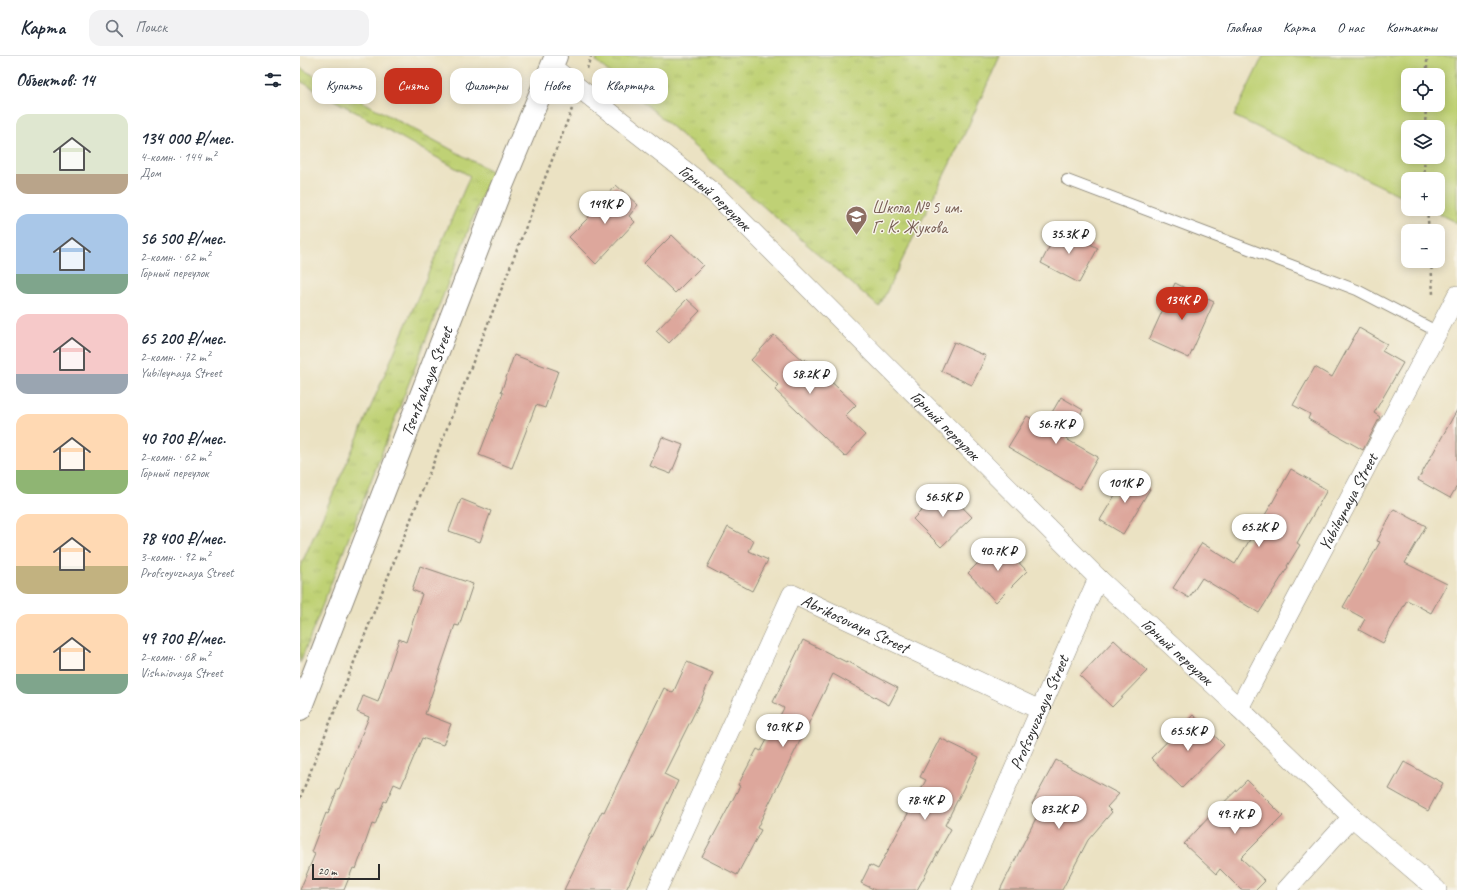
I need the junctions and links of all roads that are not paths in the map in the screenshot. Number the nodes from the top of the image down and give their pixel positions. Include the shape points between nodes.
1 (554, 61) edge
2 (1067, 180) dead end
3 (1457, 295) edge
4 (1438, 332) junction
5 (1098, 578) junction
6 (1239, 708) junction
7 (300, 709) edge
8 (1040, 710) junction
9 (1352, 817) junction
10 (657, 890) edge
11 (960, 890) edge
12 (1286, 890) edge
13 (1437, 890) edge

1 - 5 street, Горный переулок via 580,88 715,194
1 - 7 street, Tsentralnaya Street via 501,188
2 - 4 lane via 1357,290
3 - 4 street, Yubileynaya Street
4 - 6 street, Yubileynaya Street
5 - 6 street, Горный переулок
5 - 8 street, Profsoyuznaya Street
6 - 9 street, Горный переулок
8 - 10 street, Abrikosovaya Street via 792,594
8 - 11 street, Profsoyuznaya Street
9 - 12 street
9 - 13 street, Горный переулок

